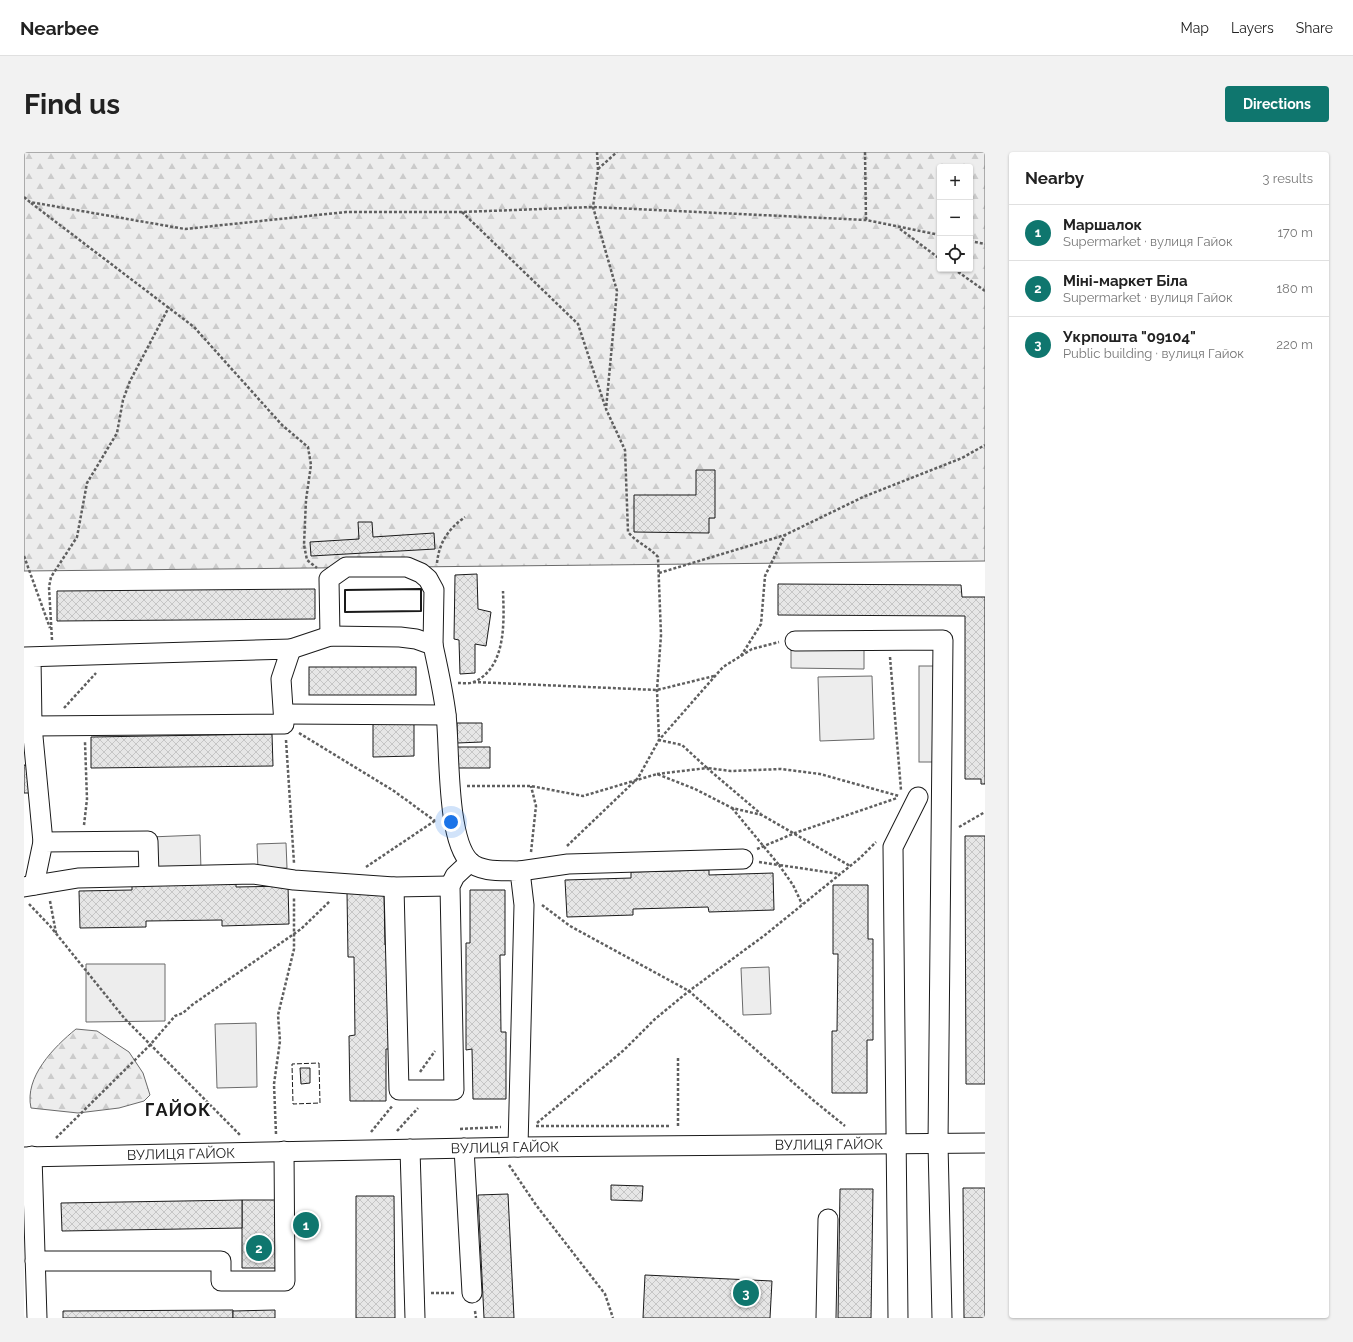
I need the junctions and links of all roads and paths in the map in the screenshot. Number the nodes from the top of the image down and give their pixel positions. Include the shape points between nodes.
1 (597, 152) edge
2 (616, 152) edge
3 (865, 152) edge
4 (598, 170) junction
5 (24, 197) edge
6 (30, 202) junction
7 (593, 207) junction
8 (462, 212) junction
9 (866, 220) junction
10 (898, 228) junction
11 (937, 234) edge
12 (973, 242) edge
13 (985, 244) edge
14 (937, 257) edge
15 (958, 272) edge
16 (985, 291) edge
17 (168, 307) junction
18 (606, 409) junction
19 (985, 444) edge
20 (464, 517) dead end
21 (785, 535) junction
22 (24, 556) edge
23 (659, 573) junction
24 (330, 579) junction
25 (434, 590) junction
26 (503, 591) dead end
27 (52, 633) junction
28 (330, 636) junction
29 (888, 640) junction
30 (795, 641) joint
31 (433, 645) junction
32 (291, 649) junction
33 (112, 655) junction
34 (53, 656) junction
35 (741, 656) junction
36 (27, 657) edge
37 (715, 676) junction
38 (473, 682) junction
39 (442, 684) junction
40 (657, 690) junction
41 (446, 715) junction
42 (284, 719) junction
43 (84, 725) junction
44 (40, 726) junction
45 (659, 740) junction
46 (708, 768) junction
47 (657, 774) junction
48 (638, 778) junction
49 (451, 786) junction
50 (531, 786) junction
51 (910, 797) junction
52 (898, 803) dead end
53 (453, 808) junction
54 (732, 808) junction
55 (985, 812) edge
56 (762, 815) junction
57 (435, 821) junction
58 (795, 833) junction
59 (882, 836) dead end
60 (457, 837) junction
61 (941, 837) junction
62 (82, 841) junction
63 (43, 842) junction
64 (764, 845) junction
65 (743, 859) junction
66 (470, 862) junction
67 (779, 865) junction
68 (850, 866) junction
69 (530, 869) junction
70 (840, 874) junction
71 (149, 875) junction
72 (294, 880) junction
73 (348, 883) junction
74 (450, 886) junction
75 (394, 887) junction
76 (32, 888) edge
77 (522, 891) junction
78 (802, 904) junction
79 (56, 934) junction
80 (294, 934) junction
81 (689, 991) junction
82 (150, 1045) junction
83 (678, 1058) dead end
84 (434, 1090) junction
85 (533, 1126) dead end
86 (678, 1126) dead end
87 (845, 1126) dead end
88 (397, 1131) dead end
89 (241, 1137) dead end
90 (54, 1140) dead end
91 (280, 1143) junction
92 (985, 1143) edge
93 (896, 1144) junction
94 (938, 1144) junction
95 (464, 1148) junction
96 (518, 1148) junction
97 (410, 1149) junction
98 (28, 1157) edge
99 (509, 1166) dead end
100 (828, 1219) dead end
101 (35, 1261) junction
102 (414, 1293) junction
103 (472, 1294) junction
104 (37, 1318) edge
105 (415, 1318) edge
106 (476, 1318) edge
107 (613, 1318) edge
108 (826, 1318) edge
109 (898, 1318) edge
110 (942, 1318) edge

1 - 4 path
2 - 4 path
3 - 9 path
4 - 7 path
5 - 6 path
6 - 8 path via 185,229 346,212
6 - 17 path
7 - 8 path
7 - 9 path
7 - 18 path via 617,291
8 - 18 path via 578,324
9 - 10 path
10 - 11 path
10 - 14 path
12 - 13 path
15 - 16 path
17 - 24 path via 194,327 282,425 308,447 311,465 304,545 307,560
17 - 27 path via 130,381 123,400 117,433 87,483 77,537 50,577
18 - 23 path via 625,450 628,532 636,541 650,548 658,556
19 - 21 path via 962,458 863,497
20 - 25 path via 447,533 441,543
21 - 23 path
21 - 35 path via 764,576 761,624
22 - 27 path
23 - 40 path via 661,635
24 - 25 street via 346,567 407,567 421,573
24 - 28 street
25 - 31 street
26 - 38 path via 504,633 495,661 485,675
27 - 34 path
28 - 31 street via 400,636
28 - 32 street
29 - 30 street
29 - 51 path
29 - 61 street via 943,640
30 - 35 path via 773,642 752,649
31 - 39 street
32 - 33 street
32 - 42 street via 281,679
33 - 34 street
33 - 44 path
34 - 36 street
35 - 37 path via 722,667
36 - 44 street
37 - 40 path
37 - 45 path
38 - 39 path
38 - 40 path
39 - 41 street
40 - 45 path
41 - 42 street
41 - 49 street
42 - 43 street
42 - 57 path
42 - 72 path via 294,840
43 - 44 street
43 - 62 path via 88,799
44 - 63 street
45 - 46 path via 682,745
45 - 48 path
46 - 47 path
46 - 51 path via 731,771 781,769 820,774
46 - 56 path
47 - 48 path
47 - 54 path via 695,789
48 - 50 path via 583,796
48 - 69 path
49 - 50 path
49 - 53 street
50 - 69 path via 536,806
51 - 52 path
51 - 58 path
51 - 93 street via 893,847
53 - 57 path
53 - 60 street
54 - 56 path
54 - 64 path
55 - 61 path
56 - 58 path
57 - 60 path
57 - 73 path via 362,870
58 - 64 path
58 - 68 path
59 - 68 path
60 - 66 street
61 - 94 street
62 - 63 street
62 - 71 street via 148,841
63 - 76 street
64 - 65 path
64 - 67 path
65 - 67 path
65 - 69 street
66 - 69 street via 484,869
66 - 74 street via 455,876
67 - 70 path
67 - 78 path
68 - 70 path
69 - 77 street
70 - 78 path
71 - 72 street via 253,874
71 - 76 street via 78,878
72 - 73 street
72 - 80 path
73 - 75 street
73 - 80 path
74 - 75 street
74 - 84 street via 454,1090
75 - 84 street via 399,1090
76 - 79 path
76 - 79 path
77 - 81 path via 570,926
77 - 96 street via 524,906
78 - 81 path
79 - 82 path via 125,1019
80 - 82 path via 183,1013 175,1016
80 - 91 path via 294,949 278,1015 280,1042 274,1084
81 - 85 path via 624,1050
81 - 87 path
82 - 89 path
82 - 90 path
83 - 86 path
84 - 88 path
91 - 97 street, ВУЛИЦЯ ГАЙОК
91 - 98 street, ВУЛИЦЯ ГАЙОК
91 - 101 street via 286,1281 222,1281 221,1261
92 - 94 street, ВУЛИЦЯ ГАЙОК
93 - 94 street, ВУЛИЦЯ ГАЙОК
93 - 96 street, ВУЛИЦЯ ГАЙОК
93 - 109 street
94 - 110 street
95 - 96 street, ВУЛИЦЯ ГАЙОК
95 - 97 street, ВУЛИЦЯ ГАЙОК
95 - 103 street
97 - 102 street
98 - 101 street
99 - 107 path via 605,1294
100 - 108 street
101 - 104 street
102 - 103 path
102 - 105 street
103 - 106 path

